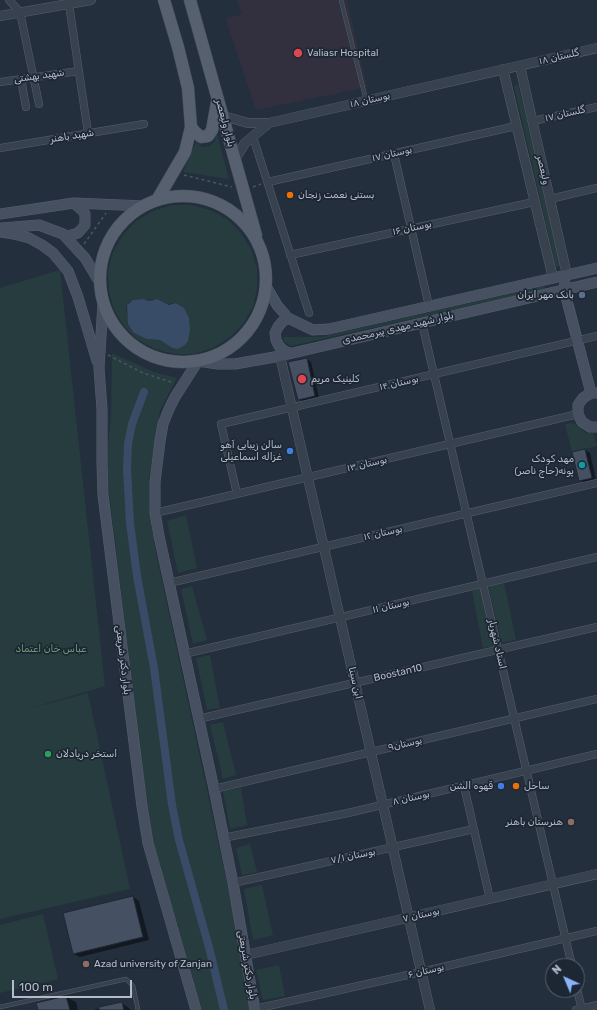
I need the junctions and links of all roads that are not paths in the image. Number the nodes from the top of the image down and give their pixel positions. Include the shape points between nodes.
1 (9, 0) edge
2 (91, 0) edge
3 (164, 0) edge
4 (190, 0) edge
5 (342, 0) edge
6 (69, 4) junction
7 (20, 12) junction
8 (0, 16) edge
9 (597, 48) edge
10 (520, 66) junction
11 (503, 70) junction
12 (79, 71) junction
13 (34, 77) junction
14 (21, 79) junction
15 (0, 82) edge
16 (218, 98) junction
17 (366, 101) junction
18 (39, 104) dead end
19 (26, 107) dead end
20 (597, 107) edge
21 (223, 116) junction
22 (532, 121) junction
23 (270, 123) junction
24 (144, 124) dead end
25 (516, 126) junction
26 (191, 127) junction
27 (88, 134) junction
28 (253, 136) junction
29 (0, 148) edge
30 (394, 154) junction
31 (235, 159) junction
32 (268, 182) junction
33 (597, 188) edge
34 (550, 199) junction
35 (157, 200) junction
36 (534, 202) junction
37 (74, 204) junction
38 (144, 206) junction
39 (0, 214) edge
40 (0, 228) edge
41 (411, 229) junction
42 (0, 232) edge
43 (63, 234) junction
44 (259, 246) junction
45 (290, 255) junction
46 (597, 268) edge
47 (567, 275) junction
48 (553, 278) junction
49 (597, 282) edge
50 (100, 283) junction
51 (266, 286) junction
52 (564, 289) junction
53 (103, 303) junction
54 (429, 306) junction
55 (309, 313) dead end
56 (288, 318) junction
57 (422, 323) junction
58 (597, 336) edge
59 (577, 341) junction
60 (285, 354) junction
61 (198, 361) junction
62 (99, 368) junction
63 (434, 375) junction
64 (594, 393) edge
65 (292, 408) junction
66 (578, 414) junction
67 (597, 427) edge
68 (450, 444) junction
69 (308, 477) junction
70 (597, 483) edge
71 (237, 494) junction
72 (155, 513) junction
73 (466, 514) junction
74 (324, 547) junction
75 (597, 557) edge
76 (169, 583) junction
77 (483, 584) junction
78 (340, 617) junction
79 (597, 627) edge
80 (498, 650) junction
81 (184, 654) junction
82 (355, 683) junction
83 (597, 700) edge
84 (514, 719) junction
85 (198, 720) junction
86 (371, 752) junction
87 (597, 754) edge
88 (526, 771) junction
89 (464, 786) junction
90 (214, 789) junction
91 (383, 804) junction
92 (474, 829) junction
93 (223, 838) junction
94 (393, 848) junction
95 (597, 874) edge
96 (232, 883) junction
97 (553, 885) junction
98 (490, 899) junction
99 (409, 918) junction
100 (597, 931) edge
101 (565, 939) junction
102 (246, 955) junction
103 (570, 958) edge
104 (422, 972) junction
105 (578, 998) edge
106 (597, 1005) edge
107 (0, 1008) edge
108 (255, 1009) edge
109 (138, 1010) edge
110 (196, 1010) edge
111 (430, 1010) edge
112 (580, 1010) edge

1 - 7 street
2 - 6 street
3 - 26 main road via 188,88
4 - 16 main road, بلوار ولیعصر
5 - 17 lane
6 - 7 street
6 - 12 street
7 - 8 street
7 - 13 street
9 - 10 street, گلستان ۱۸
10 - 11 street, بوستان ۱۸
10 - 22 street, ولیعصر
11 - 17 street, بوستان ۱۸
11 - 25 street, ولیعصر
12 - 13 street, شهید بهشتی
12 - 27 street
13 - 14 street, شهید بهشتی
13 - 18 street
14 - 15 street, شهید بهشتی
14 - 19 street
16 - 21 main road, بلوار ولیعصر
16 - 26 main road via 212,130 208,136 201,137
17 - 23 street, بوستان ۱۸
20 - 22 street, گلستان ۱۷
21 - 23 street via 248,123
21 - 31 main road, بلوار ولیعصر
22 - 34 street, ولیعصر
23 - 28 street, بوستان ۱۸
24 - 27 street, شهید باهنر
25 - 30 street, بوستان ۱۷
25 - 36 street, ولیعصر
26 - 35 main road via 185,152
27 - 29 street, شهید باهنر
28 - 31 street, بوستان ۱۸ via 245,142
28 - 32 street
30 - 32 street, بوستان ۱۷
30 - 41 street
31 - 44 main road, بلوار ولیعصر
32 - 45 street
33 - 34 street
34 - 47 street, ولیعصر
35 - 38 main road
35 - 44 main road via 177,196 198,197 217,203 249,228
36 - 41 street, بوستان ۱۶
36 - 48 street, ولیعصر
37 - 38 main road
37 - 39 main road
37 - 43 main road via 85,214 84,225 78,233 68,236
38 - 50 main road via 124,221 106,247
40 - 43 main road via 39,225
41 - 45 street, بوستان ۱۶
41 - 54 street
42 - 62 main road via 21,236 42,245 53,253 68,271
43 - 50 main road via 85,258
44 - 51 main road via 265,266
45 - 55 street
46 - 47 main road, بلوار شهید مهدی پیرمحمدی
47 - 48 main road, بلوار شهید مهدی پیرمحمدی
47 - 52 main road
48 - 52 main road
48 - 54 main road, بلوار شهید مهدی پیرمحمدی
49 - 52 main road, بلوار شهید مهدی پیرمحمدی
50 - 53 main road
51 - 56 main road
51 - 61 main road via 261,308 251,327 236,343 218,355
52 - 57 main road, بلوار شهید مهدی پیرمحمدی
52 - 59 main road
53 - 61 main road via 121,336 135,348 152,357 170,362
53 - 62 main road, بلوار دکتر شریعتی
54 - 56 main road, بلوار شهید مهدی پیرمحمدی via 329,329 313,330
56 - 60 main road via 275,333 276,340
57 - 60 main road, بلوار شهید مهدی پیرمحمدی
57 - 63 street, استاد شهریار
58 - 59 street, بوستان ۱۴
59 - 63 street, بوستان ۱۴
59 - 64 main road
60 - 61 main road, بلوار شهید مهدی پیرمحمدی via 235,364
60 - 65 street, ابن سینا
61 - 72 main road, بلوار دکتر شریعتی via 182,385 163,424 155,482
62 - 110 main road, بلوار دکتر شریعتی via 103,495 142,806 148,843
63 - 65 street, بوستان ۱۴
63 - 68 street, استاد شهریار
64 - 66 main road via 580,401
65 - 69 street, ابن سینا
65 - 71 street, بوستان ۱۴ via 221,424
66 - 67 main road via 586,425
66 - 68 street, بوستان ۱۳
68 - 69 street, بوستان ۱۳
68 - 73 street, استاد شهریار
69 - 71 street, بوستان ۱۳
69 - 74 street, ابن سینا
70 - 73 street, بوستان ۱۲
71 - 72 street, بوستان ۱۳
72 - 76 main road, بلوار دکتر شریعتی
73 - 74 street, بوستان ۱۲
73 - 77 street, استاد شهریار
74 - 76 street, بوستان ۱۲
74 - 78 street, ابن سینا
75 - 77 street, بوستان ۱۱
76 - 81 main road, بلوار دکتر شریعتی
77 - 78 street, بوستان ۱۱
77 - 80 street, استاد شهریار
78 - 81 street, بوستان ۱۱
78 - 82 street, ابن سینا
79 - 80 street, Boostan10
80 - 82 street, Boostan10
80 - 84 street, استاد شهریار
81 - 85 main road, بلوار دکتر شریعتی
82 - 85 street, Boostan10
82 - 86 street, ابن سینا
83 - 84 street, بوستان۹
84 - 86 street, بوستان۹
84 - 88 street, استاد شهریار
85 - 90 main road, بلوار دکتر شریعتی
86 - 90 street, بوستان۹
86 - 91 street, ابن سینا
87 - 88 street, بوستان ۸
88 - 89 street, بوستان ۸
88 - 97 street, استاد شهریار
89 - 91 street, بوستان ۸
89 - 92 street
90 - 93 main road, بلوار دکتر شریعتی
91 - 93 street, بوستان ۸
91 - 94 street, ابن سینا
92 - 94 street, بوستان ۷/۱
92 - 98 street
93 - 96 main road, بلوار دکتر شریعتی
94 - 96 street, بوستان ۷/۱
94 - 99 street, ابن سینا
95 - 97 street, بوستان ۷
96 - 102 main road, بلوار دکتر شریعتی
97 - 98 street, بوستان ۷
97 - 101 street, استاد شهریار
98 - 99 street, بوستان ۷
99 - 102 street, بوستان ۷
99 - 104 street, ابن سینا
100 - 101 street, بوستان ۶
101 - 103 street, استاد شهریار
101 - 104 street, بوستان ۶
102 - 108 main road, بلوار دکتر شریعتی
104 - 108 street, بوستان ۶
104 - 111 street, ابن سینا
105 - 112 street
106 - 112 street
107 - 109 lane via 126,979 133,986

